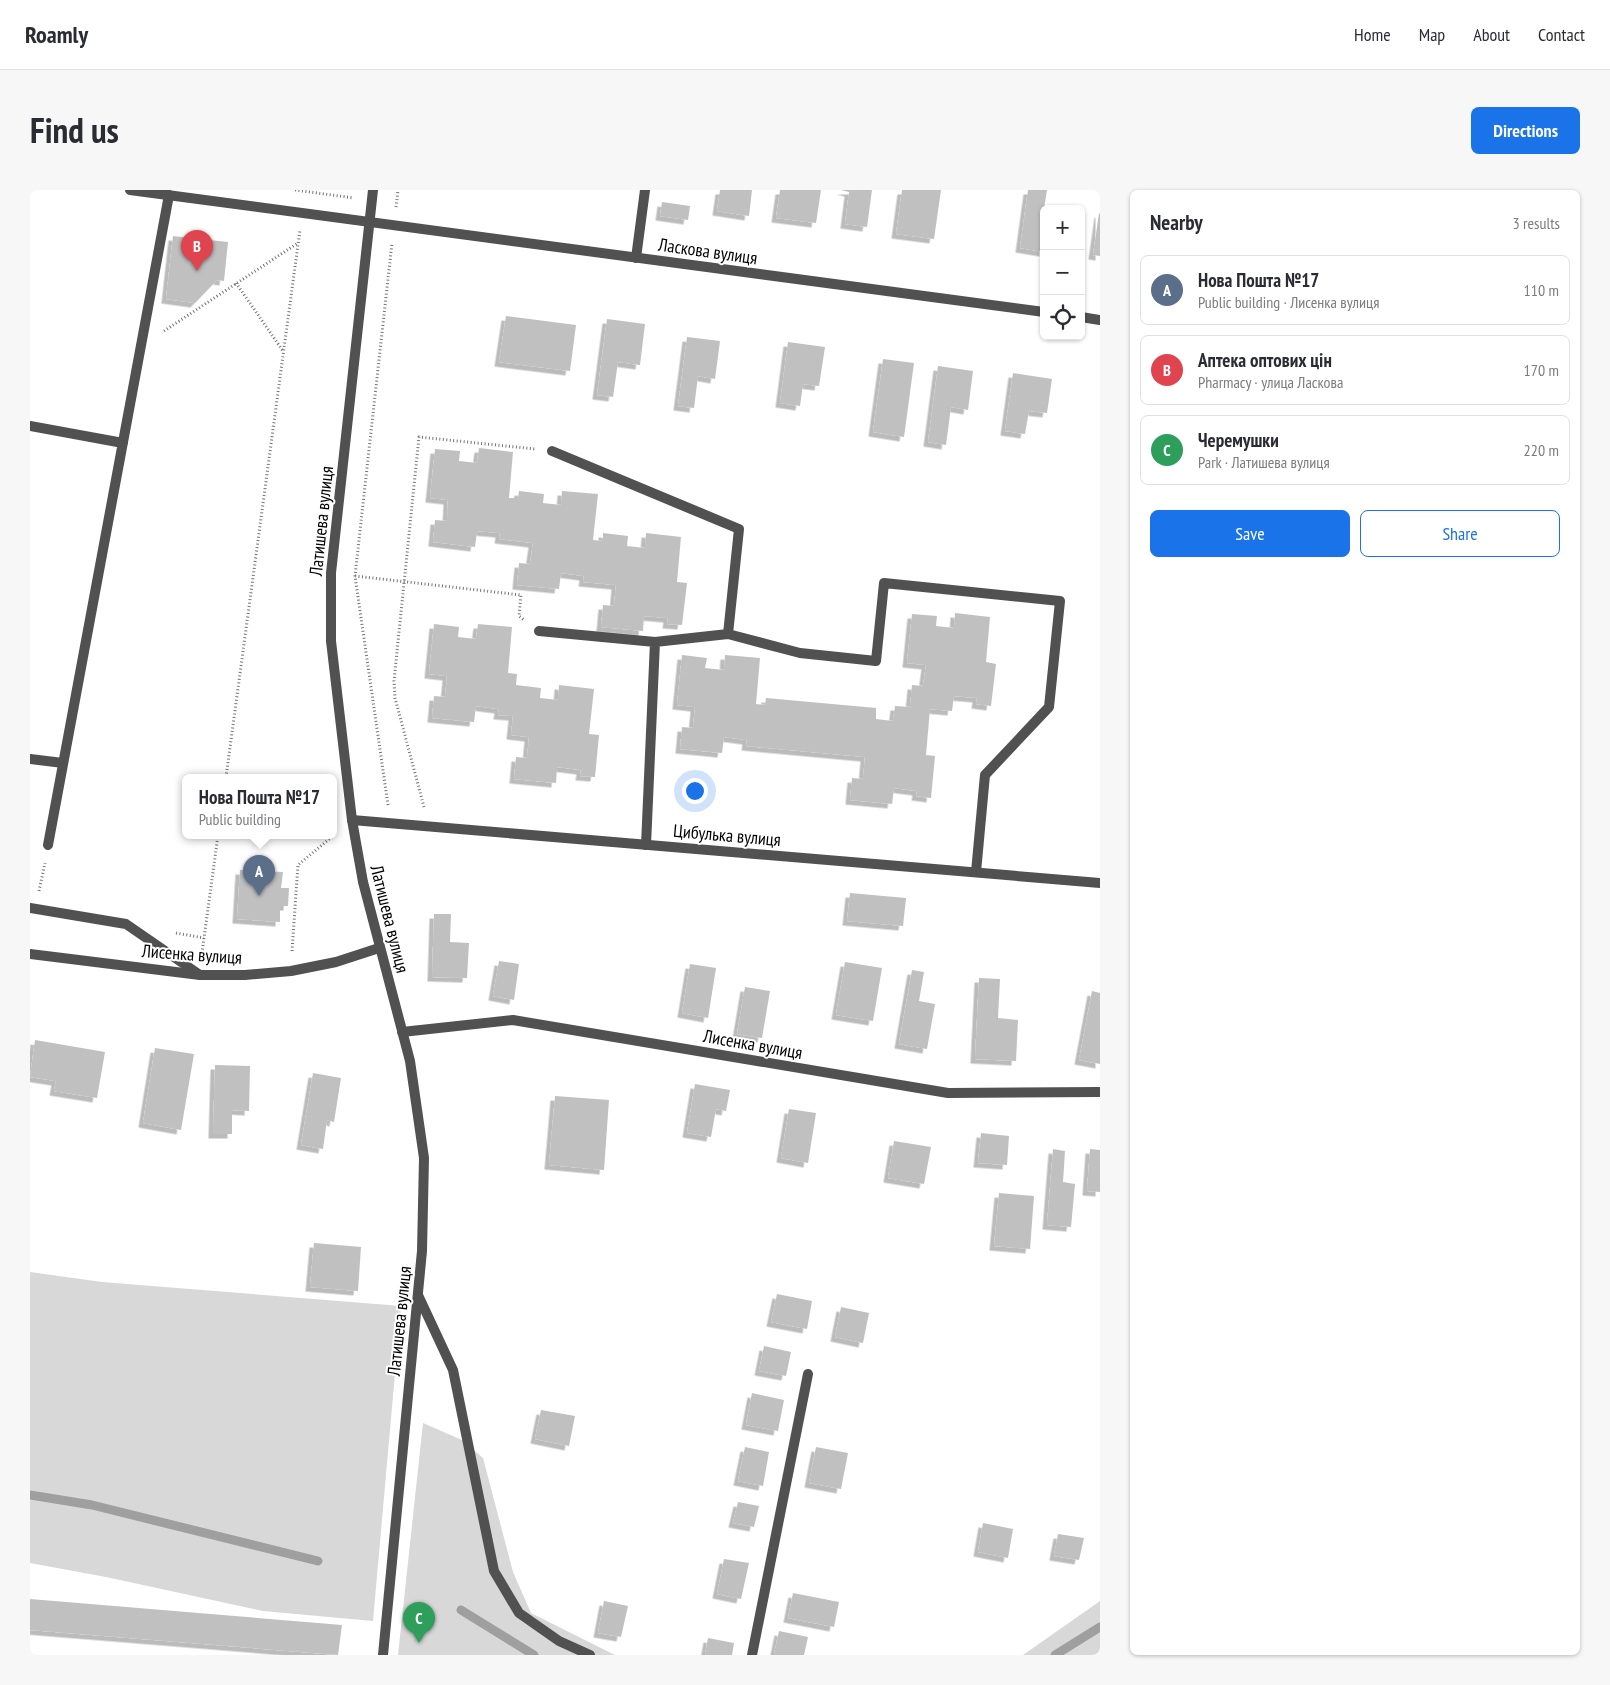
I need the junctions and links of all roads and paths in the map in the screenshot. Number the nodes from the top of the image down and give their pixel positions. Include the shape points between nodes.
1 (130, 190) edge
2 (295, 190) edge
3 (398, 190) edge
4 (645, 190) edge
5 (305, 191) edge
6 (169, 195) junction
7 (372, 195) edge
8 (396, 204) junction
9 (302, 213) junction
10 (369, 222) junction
11 (394, 225) junction
12 (298, 243) junction
13 (636, 258) junction
14 (236, 283) junction
15 (1040, 311) edge
16 (1085, 318) edge
17 (1100, 320) edge
18 (141, 347) junction
19 (283, 351) junction
20 (30, 426) edge
21 (123, 444) junction
22 (552, 450) joint
23 (356, 576) junction
24 (404, 582) junction
25 (519, 616) dead end
26 (540, 631) dead end
27 (728, 634) junction
28 (655, 642) junction
29 (30, 759) edge
30 (63, 763) junction
31 (226, 774) edge
32 (352, 820) junction
33 (390, 823) junction
34 (430, 827) junction
35 (337, 832) edge
36 (217, 839) edge
37 (329, 839) edge
38 (48, 845) joint
39 (646, 845) junction
40 (976, 872) junction
41 (1100, 883) edge
42 (33, 908) edge
43 (379, 948) junction
44 (30, 954) edge
45 (291, 971) junction
46 (200, 975) junction
47 (402, 1032) junction
48 (1100, 1092) edge
49 (418, 1295) junction
50 (808, 1374) dead end
51 (383, 1655) edge
52 (590, 1655) edge
53 (752, 1655) edge

1 - 6 street, Ласкова вулиця
2 - 5 path
3 - 8 path
4 - 13 street
5 - 7 path
5 - 9 path
6 - 9 street, Ласкова вулиця
6 - 18 street
7 - 8 path
7 - 10 street, Латишева вулиця
8 - 11 path
9 - 10 street, Ласкова вулиця
9 - 12 path
10 - 11 street, Ласкова вулиця
10 - 32 street, Латишева вулиця via 331,573 330,641
11 - 13 street, Ласкова вулиця
11 - 23 path
12 - 14 path
12 - 19 path
13 - 15 street, Ласкова вулиця
14 - 18 path
14 - 19 path
16 - 17 street
18 - 21 street
19 - 31 path
20 - 21 street
21 - 30 street
22 - 24 path via 419,437
22 - 27 street via 739,529
23 - 24 path
23 - 33 path
24 - 25 path via 521,595
24 - 34 path via 395,698
26 - 28 street
27 - 28 street
27 - 40 street via 800,653 876,661 884,583 1060,601 1049,707 985,775
28 - 39 street
29 - 30 street
30 - 38 street
32 - 33 street, Цибулька вулиця
32 - 35 path
32 - 43 street, Латишева вулиця
33 - 34 street, Цибулька вулиця
34 - 39 street, Цибулька вулиця
36 - 46 path
37 - 45 path via 298,865
38 - 42 path
39 - 40 street, Цибулька вулиця
40 - 41 street, Цибулька вулиця
42 - 46 street via 126,924
43 - 45 street, Лисенка вулиця via 336,962
43 - 47 street, Латишева вулиця
44 - 46 street, Лисенка вулиця
45 - 46 street, Лисенка вулиця
47 - 48 street, Лисенка вулиця via 513,1020 948,1093
47 - 49 street, Латишева вулиця via 410,1061 424,1158
49 - 51 street, Латишева вулиця
49 - 52 street via 452,1370 494,1571 519,1613 559,1641
50 - 53 street

